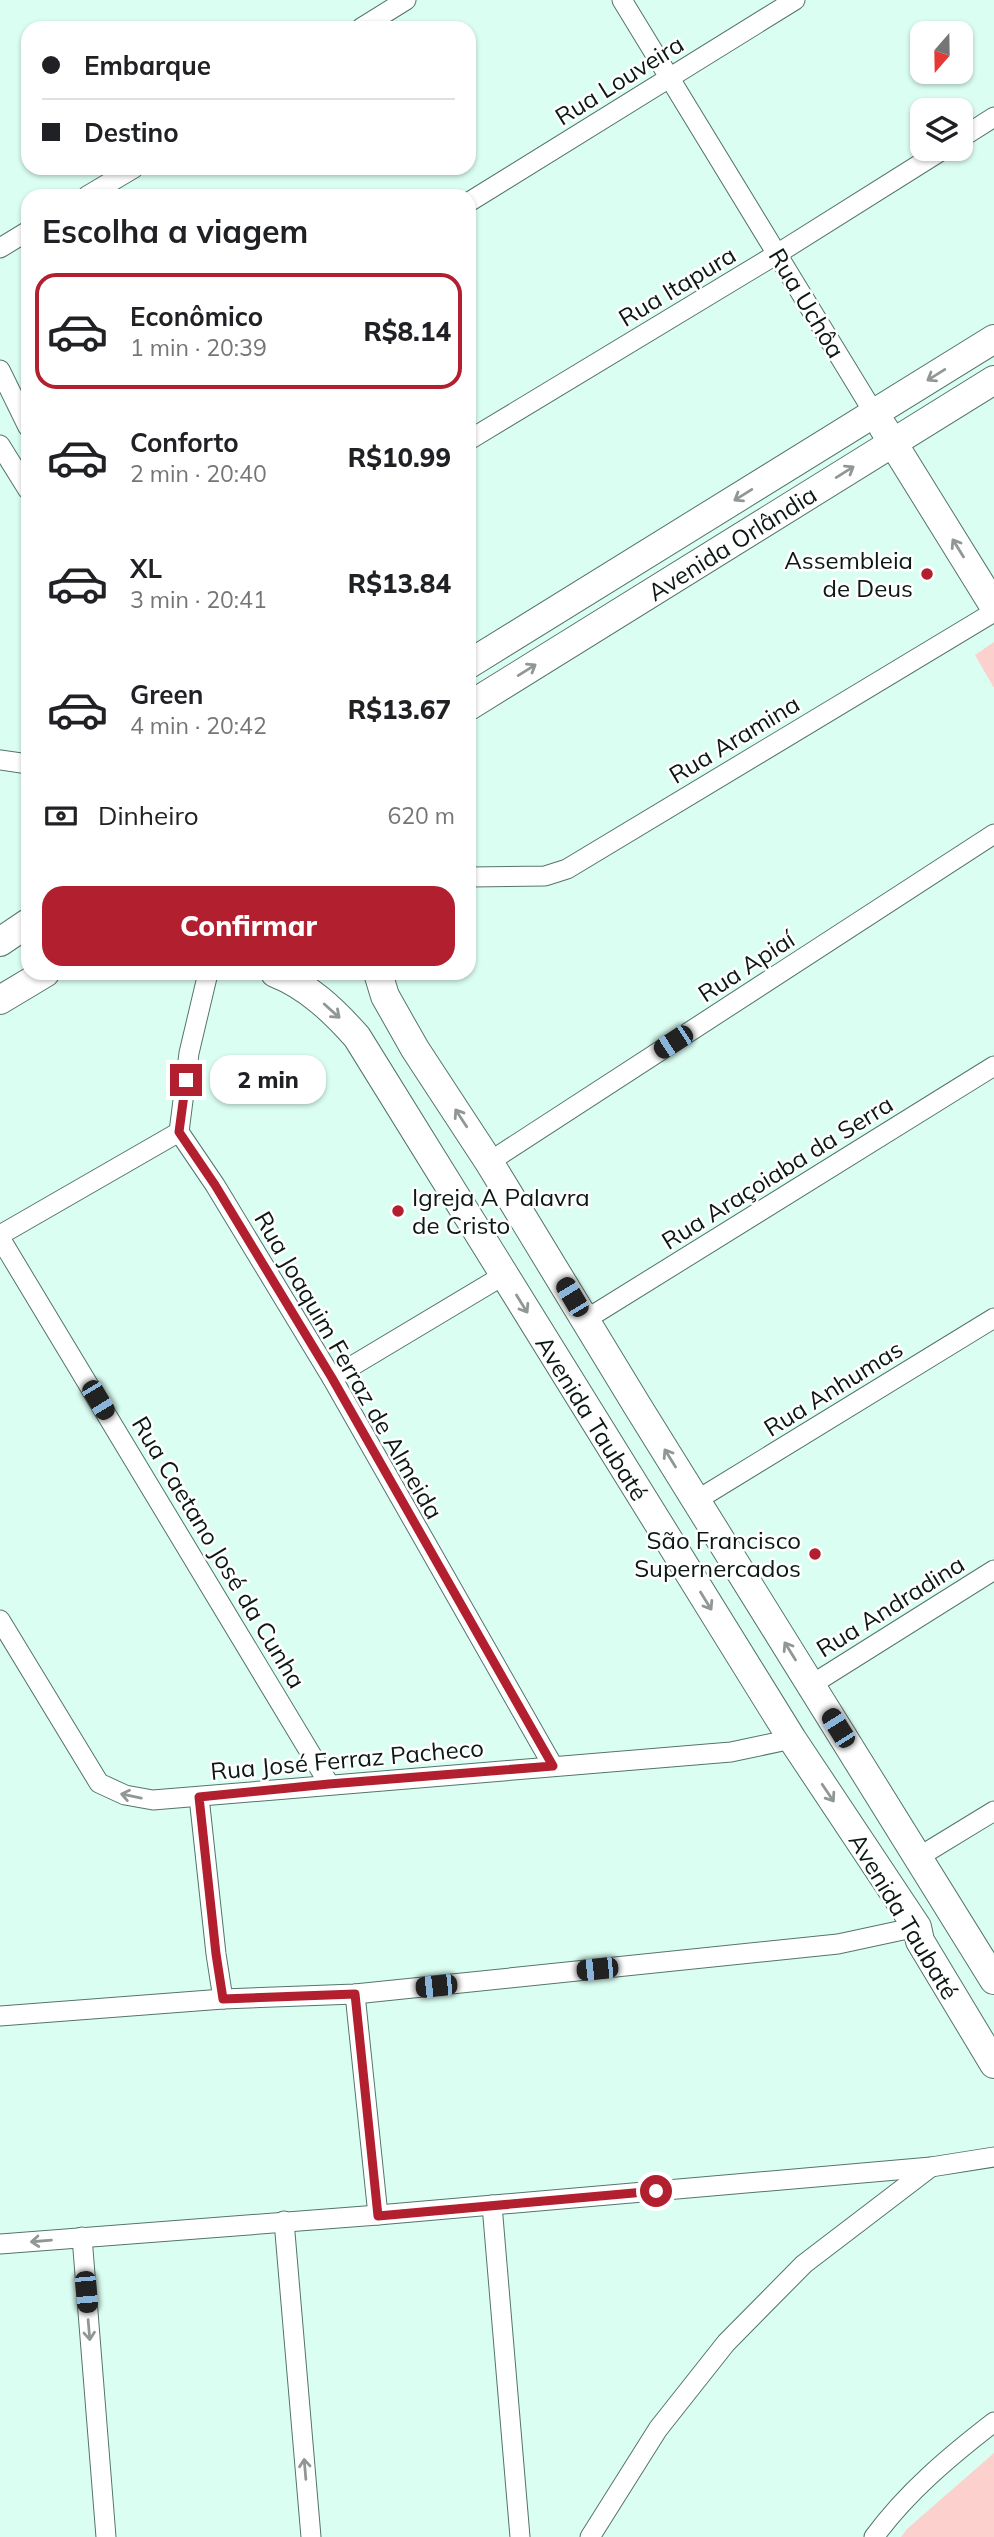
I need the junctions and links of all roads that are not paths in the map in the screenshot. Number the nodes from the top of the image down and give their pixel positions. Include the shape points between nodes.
1 (406, 0) edge
2 (622, 0) edge
3 (795, 0) edge
4 (372, 21) edge
5 (670, 77) junction
6 (994, 117) edge
7 (973, 130) edge
8 (925, 161) edge
9 (122, 175) edge
10 (99, 189) edge
11 (476, 198) edge
12 (21, 235) edge
13 (0, 248) edge
14 (777, 254) junction
15 (994, 339) edge
16 (0, 370) edge
17 (994, 380) edge
18 (21, 413) edge
19 (874, 413) junction
20 (476, 436) edge
21 (892, 443) junction
22 (0, 445) edge
23 (21, 479) edge
24 (994, 606) edge
25 (994, 612) edge
26 (476, 660) edge
27 (476, 702) edge
28 (0, 760) edge
29 (21, 763) edge
30 (994, 834) edge
31 (476, 869) edge
32 (490, 876) junction
33 (476, 877) edge
34 (21, 928) edge
35 (0, 942) edge
36 (33, 980) edge
37 (206, 980) edge
38 (287, 980) edge
39 (381, 980) edge
40 (0, 1000) edge
41 (994, 1066) edge
42 (179, 1132) junction
43 (489, 1162) junction
44 (0, 1237) edge
45 (504, 1275) junction
46 (994, 1318) edge
47 (586, 1320) junction
48 (332, 1378) junction
49 (638, 1407) junction
50 (600, 1429) junction
51 (697, 1500) junction
52 (994, 1570) edge
53 (0, 1620) edge
54 (811, 1685) junction
55 (792, 1739) junction
56 (553, 1766) junction
57 (329, 1784) junction
58 (199, 1797) junction
59 (994, 1811) edge
60 (917, 1858) junction
61 (948, 1905) junction
62 (917, 1927) junction
63 (968, 1937) junction
64 (929, 1955) junction
65 (994, 1980) edge
66 (355, 1994) junction
67 (223, 1999) junction
68 (0, 2016) edge
69 (994, 2064) edge
70 (994, 2157) edge
71 (931, 2166) junction
72 (492, 2205) junction
73 (378, 2216) junction
74 (284, 2221) junction
75 (82, 2238) junction
76 (0, 2244) edge
77 (994, 2422) edge
78 (106, 2537) edge
79 (311, 2537) edge
80 (520, 2537) edge
81 (590, 2537) edge
82 (874, 2537) edge

1 - 4 street
2 - 5 street, Rua Uchôa
3 - 5 street, Rua Louveira
5 - 11 street, Rua Louveira
5 - 14 street, Rua Uchôa
6 - 7 street
8 - 14 street, Rua Itapura
9 - 10 street
12 - 13 street
14 - 19 street, Rua Uchôa
14 - 20 street, Rua Itapura
15 -> 19 street, Avenida Orlândia
16 - 18 street
17 - 21 street, Avenida Orlândia
19 - 21 street, Rua Uchôa
19 -> 26 street, Avenida Orlândia
24 -> 21 street, Rua Uchôa
27 -> 21 street, Avenida Orlândia
22 - 23 street
25 - 32 street, Rua Aramina via 567,869 545,876
28 - 29 street
30 - 43 street, Rua Apiaí
31 - 32 street, Rua Aramina
32 - 33 street, Rua Aramina
34 - 35 street
36 - 40 street
37 - 42 street via 189,1053
38 -> 45 street, Avenida Taubaté via 333,1010 357,1037
43 -> 39 street, Avenida Taubaté via 415,1049
41 - 47 street, Rua Araçoiaba da Serra
42 - 44 street
42 - 48 street, Rua Joaquim Ferraz de Almeida
43 - 47 street, Avenida Taubaté
44 - 57 street, Rua Caetano José da Cunha
45 - 48 street
45 -> 50 street, Avenida Taubaté
46 - 51 street, Rua Anhumas
47 - 49 street, Avenida Taubaté
48 - 56 street, Rua Joaquim Ferraz de Almeida
49 - 50 street
51 -> 49 street, Avenida Taubaté
50 -> 55 street, Avenida Taubaté
54 -> 51 street, Avenida Taubaté
52 - 54 street, Rua Andradina
58 -> 53 street, Rua José Ferraz Pacheco via 153,1800 125,1795 99,1783
54 - 60 street, Avenida Taubaté
55 - 56 street, Rua José Ferraz Pacheco via 731,1752
55 -> 62 street, Avenida Taubaté
56 - 57 street, Rua José Ferraz Pacheco
57 - 58 street, Rua José Ferraz Pacheco
58 - 67 street
59 - 60 street
60 - 61 street, Avenida Taubaté
61 - 62 street
61 - 63 street, Avenida Taubaté
62 - 64 street, Avenida Taubaté
62 - 66 street via 838,1944
63 - 64 street
63 - 65 street, Avenida Taubaté
64 - 69 street, Avenida Taubaté
66 - 67 street
66 - 73 street
67 - 68 street
70 - 71 street
71 - 72 street
71 - 81 street via 804,2264 726,2343 658,2429
72 - 73 street
72 - 80 street
73 - 74 street
74 - 75 street
79 -> 74 street
75 -> 76 street
75 -> 78 street
77 - 82 street via 945,2459

